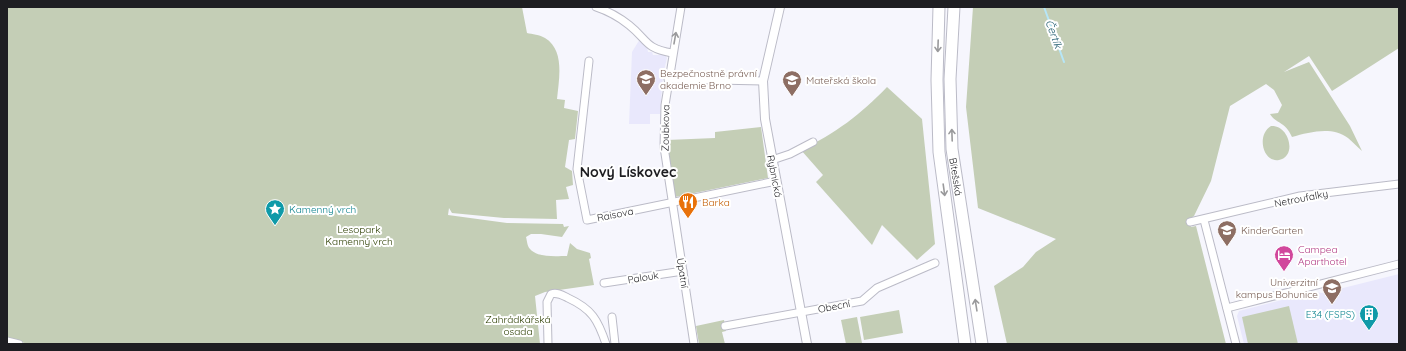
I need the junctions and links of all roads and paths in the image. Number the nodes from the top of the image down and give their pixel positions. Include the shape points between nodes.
1 (596, 7) edge
2 (681, 7) edge
3 (780, 7) edge
4 (939, 7) edge
5 (954, 7) edge
6 (672, 53) junction
7 (589, 61) dead end
8 (668, 79) junction
9 (763, 81) junction
10 (813, 142) dead end
11 (772, 160) junction
12 (776, 181) junction
13 (1399, 184) edge
14 (672, 203) junction
15 (1204, 220) junction
16 (1190, 222) dead end
17 (934, 263) dead end
18 (1399, 264) edge
19 (683, 271) junction
20 (604, 283) dead end
21 (1227, 308) junction
22 (801, 312) junction
23 (612, 317) dead end
24 (725, 326) dead end
25 (7, 341) edge
26 (19, 344) edge
27 (548, 344) edge
28 (606, 344) edge
29 (615, 344) edge
30 (694, 344) edge
31 (807, 344) edge
32 (965, 344) edge
33 (982, 344) edge
34 (1236, 344) edge

1 - 6 street via 619,17 649,46
6 -> 2 street, Zoubkova
3 - 9 street, Rybnická
4 -> 32 highway, Bítešská via 938,152
33 -> 5 highway, Bítešská via 952,149 950,79
6 - 8 street, Zoubkova
7 - 14 street, Raisova via 577,169 587,220
8 - 9 street
8 - 14 street, Zoubkova via 664,146
9 - 11 street, Rybnická via 765,119
10 - 11 street
11 - 12 street, Rybnická
12 - 14 street, Raisova
12 - 22 street, Rybnická
13 - 15 street, Netroufalky via 1300,196
14 - 19 street, Úpatní
15 - 16 street, Netroufalky
15 - 21 street
17 - 22 street, Obecní via 877,288 862,301
18 - 21 street
19 - 20 street, Palouk
19 - 30 street, Úpatní
21 - 34 street
22 - 24 street, Obecní
22 - 31 street, Rybnická
23 - 29 street
25 - 26 street
27 - 28 street via 547,302 551,294 556,293 576,301 592,314

